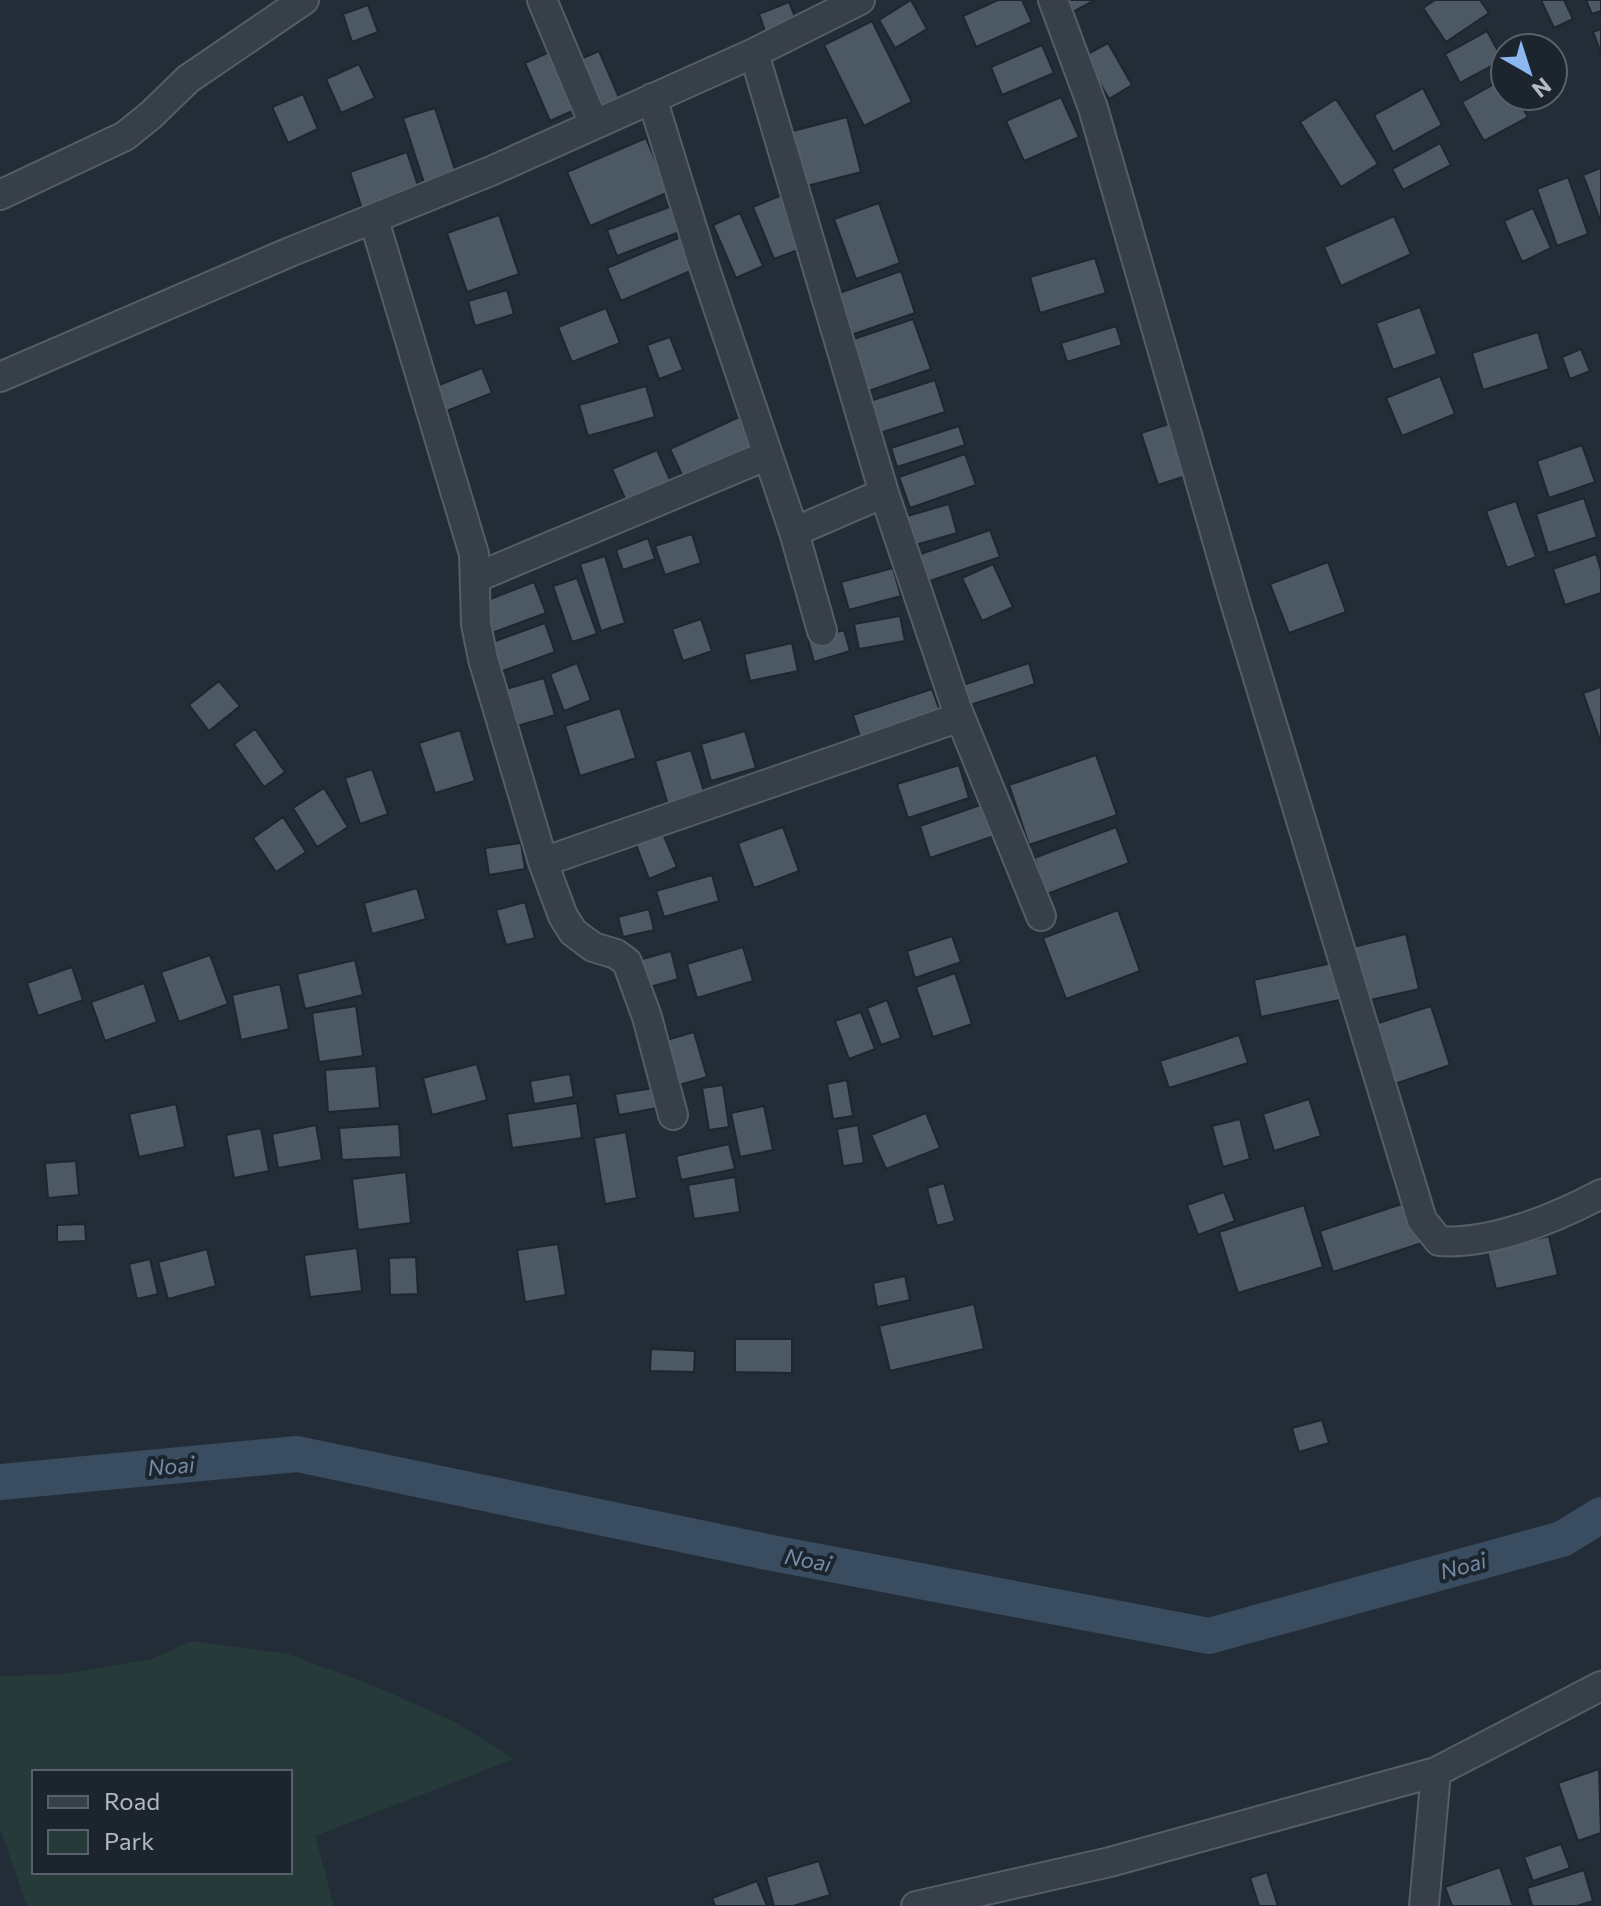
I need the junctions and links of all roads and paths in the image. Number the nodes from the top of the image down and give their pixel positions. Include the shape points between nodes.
1 (304, 0) edge
2 (542, 0) edge
3 (860, 0) edge
4 (1053, 0) edge
5 (754, 53) junction
6 (652, 98) junction
7 (594, 124) junction
8 (0, 195) edge
9 (374, 220) junction
10 (0, 377) edge
11 (768, 455) junction
12 (884, 493) junction
13 (794, 532) junction
14 (475, 578) junction
15 (822, 631) dead end
16 (960, 717) junction
17 (543, 862) junction
18 (1041, 916) dead end
19 (673, 1115) dead end
20 (1601, 1194) edge
21 (1601, 1686) edge
22 (1436, 1772) junction
23 (916, 1906) edge
24 (1424, 1906) edge

1 - 8 street via 188,79 125,136
2 - 7 street
3 - 5 street
4 - 20 street via 1093,108 1422,1220 1439,1241 1477,1240
5 - 6 street
5 - 12 street
6 - 7 street
6 - 11 street
7 - 9 street
9 - 10 street
9 - 14 street via 474,554
11 - 13 street
11 - 14 street
12 - 13 street
12 - 16 street
13 - 15 street
14 - 17 street via 483,659
16 - 17 street
16 - 18 street
17 - 19 street via 573,932 627,962
21 - 22 street
22 - 23 street via 1110,1862
22 - 24 street

